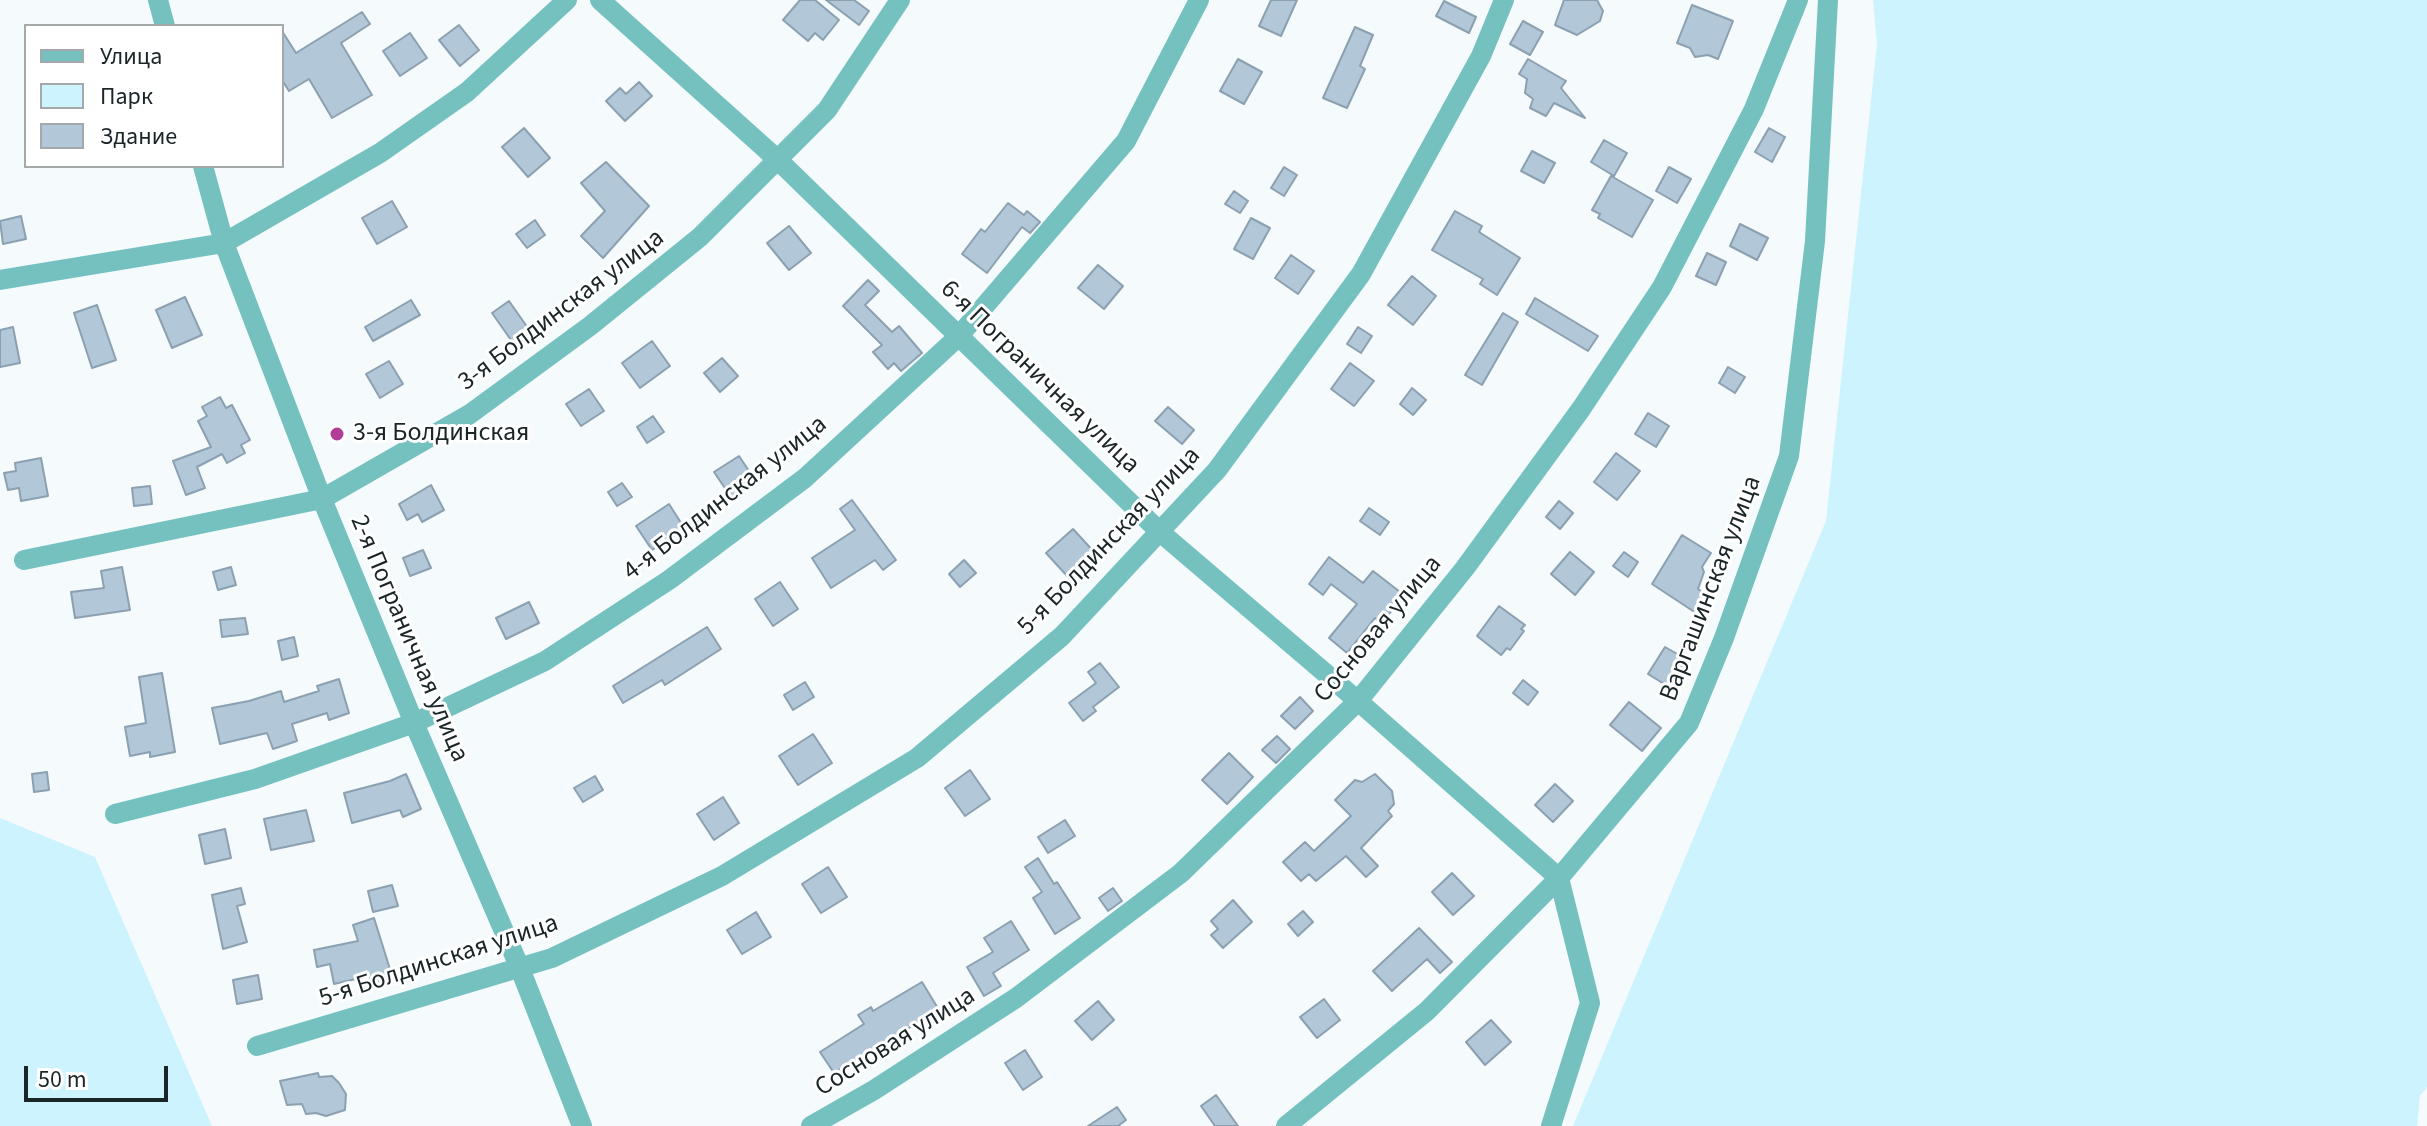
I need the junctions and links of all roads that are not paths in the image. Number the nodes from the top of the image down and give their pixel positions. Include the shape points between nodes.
1 (158, 0) edge
2 (567, 0) edge
3 (600, 0) edge
4 (900, 0) edge
5 (1199, 0) edge
6 (1504, 0) edge
7 (1798, 0) edge
8 (1828, 0) edge
9 (164, 24) edge
10 (778, 160) junction
11 (204, 168) edge
12 (224, 243) junction
13 (0, 280) edge
14 (958, 337) junction
15 (322, 499) junction
16 (1160, 532) junction
17 (24, 560) dead end
18 (1358, 701) junction
19 (414, 723) junction
20 (115, 814) dead end
21 (1559, 878) junction
22 (519, 966) junction
23 (257, 1046) dead end
24 (582, 1126) edge
25 (811, 1126) edge
26 (1286, 1126) edge
27 (1551, 1126) edge

1 - 9 street
2 - 12 street via 467,92 380,153
3 - 10 street, 6-я Пограничная улица
4 - 10 street, 3-я Болдинская улица via 827,110
5 - 14 street, 4-я Болдинская улица via 1126,141
6 - 16 street, 5-я Болдинская улица via 1481,56 1361,274 1217,470
7 - 18 street, Сосновая улица via 1754,109 1662,287 1465,568
8 - 21 street, Варгашинская улица via 1815,241 1789,456 1689,723
10 - 14 street, 6-я Пограничная улица
10 - 15 street, 3-я Болдинская улица via 700,237 590,326 470,414
11 - 12 street, 2-я Пограничная улица
12 - 13 street
12 - 15 street, 2-я Пограничная улица
14 - 16 street, 6-я Пограничная улица
14 - 19 street, 4-я Болдинская улица via 805,478 669,580 545,661
15 - 17 street, 3-я Болдинская улица
15 - 19 street, 2-я Пограничная улица
16 - 18 street, 6-я Пограничная улица
16 - 22 street, 5-я Болдинская улица via 1062,636 917,758 722,876 552,958
18 - 21 street, 6-я Пограничная улица
18 - 25 street, Сосновая улица via 1181,873 1016,998
19 - 20 street, 4-я Болдинская улица via 255,779
19 - 22 street, 2-я Пограничная улица
21 - 26 street, Варгашинская улица via 1427,1011
21 - 27 street via 1590,1003
22 - 23 street, 5-я Болдинская улица
22 - 24 street, 2-я Пограничная улица

